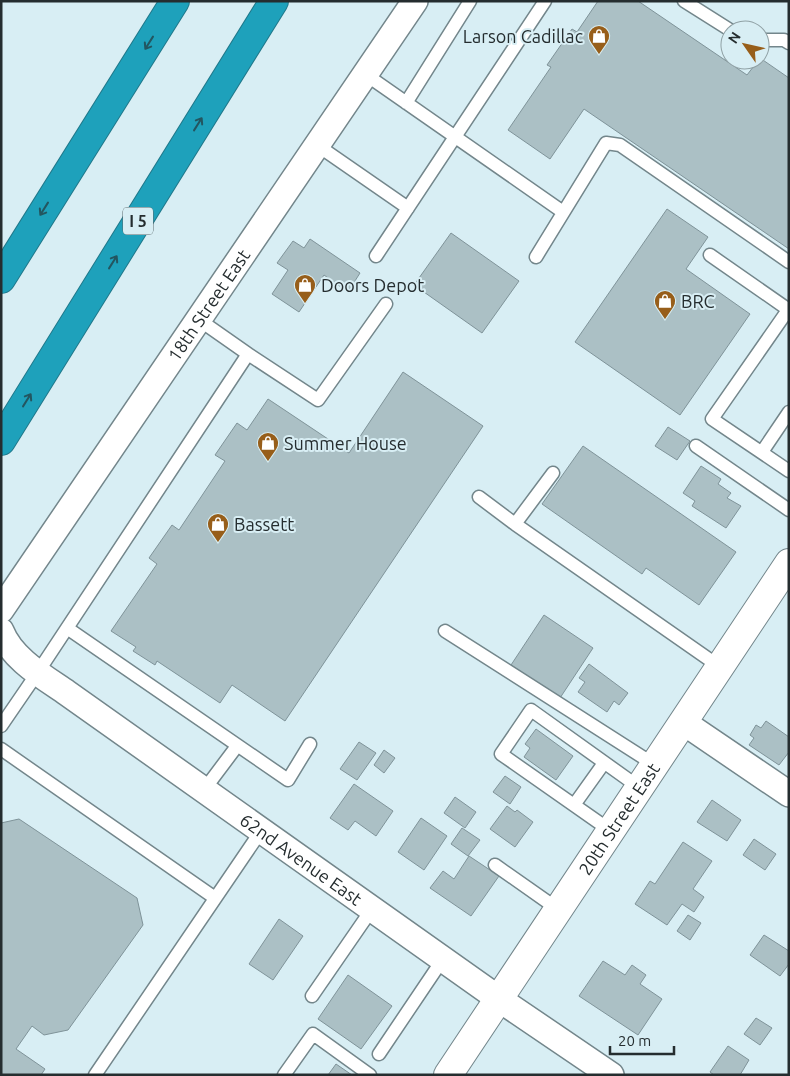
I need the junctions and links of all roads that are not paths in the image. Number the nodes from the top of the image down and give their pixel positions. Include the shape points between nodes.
1 (175, 1) edge
2 (274, 1) edge
3 (415, 1) edge
4 (470, 1) edge
5 (545, 1) edge
6 (684, 1) edge
7 (720, 24) edge
8 (770, 40) edge
9 (789, 43) edge
10 (365, 74) junction
11 (406, 103) junction
12 (455, 137) junction
13 (317, 145) junction
14 (408, 208) junction
15 (563, 212) junction
16 (710, 255) dead end
17 (376, 256) dead end
18 (536, 257) dead end
19 (789, 262) edge
20 (1, 279) edge
21 (386, 304) dead end
22 (788, 310) edge
23 (198, 319) junction
24 (248, 354) junction
25 (789, 412) edge
26 (1, 442) edge
27 (696, 446) dead end
28 (762, 452) junction
29 (789, 471) edge
30 (553, 473) dead end
31 (479, 497) dead end
32 (789, 510) edge
33 (516, 524) junction
34 (789, 563) edge
35 (1, 610) edge
36 (68, 628) junction
37 (1, 631) edge
38 (445, 631) dead end
39 (720, 667) junction
40 (38, 672) junction
41 (684, 722) junction
42 (1, 726) edge
43 (310, 744) dead end
44 (237, 746) junction
45 (1, 749) edge
46 (604, 763) junction
47 (655, 765) junction
48 (640, 788) junction
49 (204, 790) junction
50 (789, 794) edge
51 (574, 805) junction
52 (261, 831) junction
53 (611, 831) junction
54 (495, 865) dead end
55 (215, 898) junction
56 (372, 909) junction
57 (559, 910) junction
58 (443, 960) junction
59 (312, 996) dead end
60 (499, 1000) junction
61 (379, 1054) dead end
62 (95, 1075) edge
63 (284, 1075) edge
64 (370, 1075) edge
65 (448, 1075) edge
66 (611, 1075) edge

1 -> 20 highway
26 -> 2 highway, I 5
3 - 10 street, 18th Street East
4 - 11 lane
5 - 12 lane
6 - 7 lane
8 - 9 lane
10 - 11 lane
10 - 13 street, 18th Street East
11 - 12 lane
12 - 14 lane
12 - 15 lane
13 - 14 lane
13 - 23 street, 18th Street East
14 - 17 lane
15 - 18 lane
15 - 19 lane via 606,143 620,145
16 - 22 lane
21 - 24 lane via 318,400
22 - 28 lane via 712,419
23 - 24 lane
23 - 35 street, 18th Street East
24 - 36 lane
25 - 28 lane
27 - 32 lane
28 - 29 lane
30 - 33 lane
31 - 33 lane
33 - 39 lane
34 - 39 main road, 20th Street East
36 - 40 lane
36 - 44 lane
37 - 40 street, 62nd Avenue East via 14,650
38 - 47 lane
39 - 41 main road, 20th Street East
40 - 42 lane
40 - 49 street, 62nd Avenue East
41 - 47 main road, 20th Street East
41 - 50 street
43 - 44 lane via 288,780
44 - 49 lane
45 - 55 lane
46 - 48 lane
46 - 51 lane
46 - 51 lane via 531,710 501,754
47 - 48 main road, 20th Street East
48 - 53 main road, 20th Street East
49 - 52 street, 62nd Avenue East
51 - 53 lane
52 - 55 lane
52 - 56 street, 62nd Avenue East
53 - 57 main road, 20th Street East
54 - 57 lane
55 - 62 lane
56 - 58 street, 62nd Avenue East
56 - 59 lane
57 - 60 main road, 20th Street East
58 - 60 street, 62nd Avenue East
58 - 61 lane
60 - 65 main road, 20th Street East
60 - 66 street, 62nd Avenue East
63 - 64 lane via 313,1034

